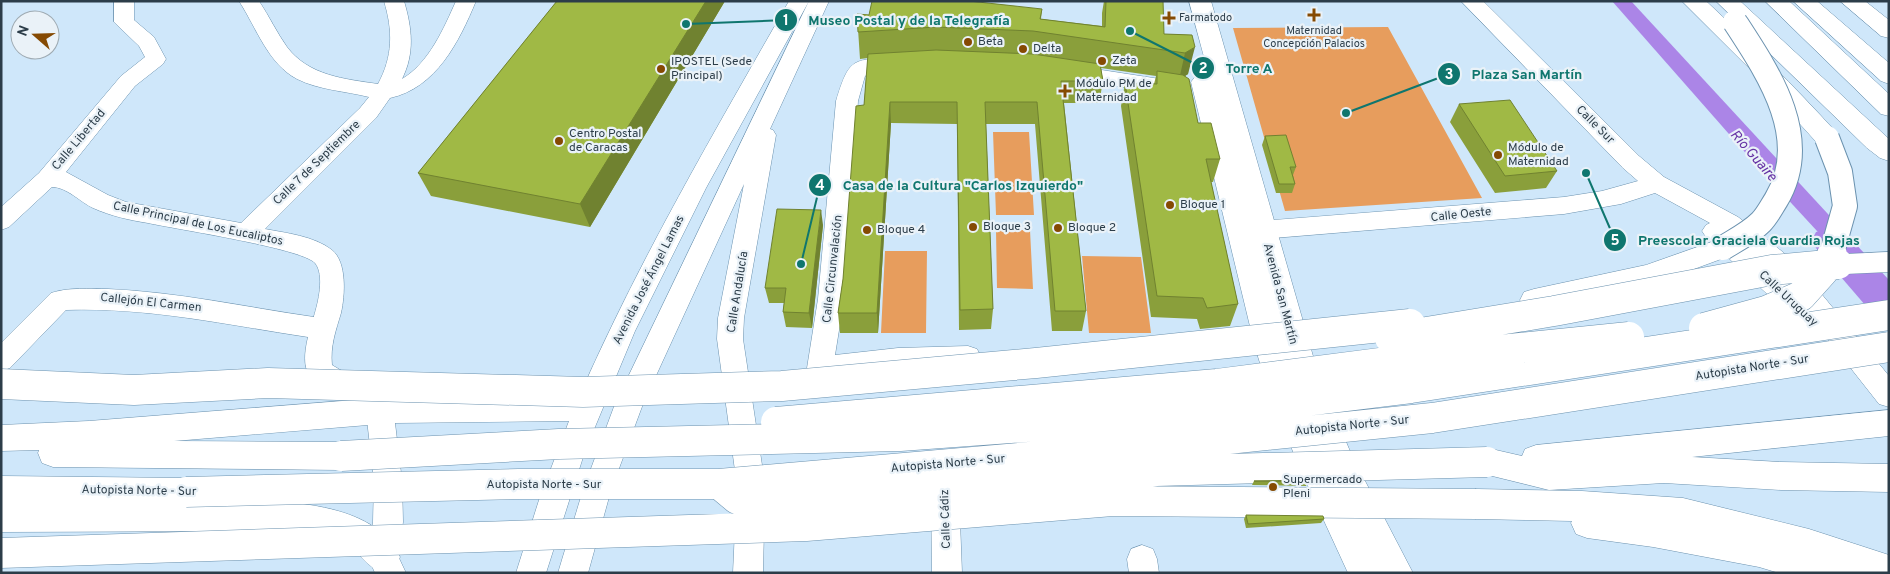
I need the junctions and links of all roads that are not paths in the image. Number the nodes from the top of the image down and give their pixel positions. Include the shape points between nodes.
1 (124, 1) edge
2 (249, 1) edge
3 (394, 1) edge
4 (466, 1) edge
5 (799, 1) edge
6 (820, 1) edge
7 (1182, 1) edge
8 (1200, 1) edge
9 (1471, 1) edge
10 (1693, 1) edge
11 (1717, 1) edge
12 (1776, 1) edge
13 (1874, 7) edge
14 (1802, 8) edge
15 (1736, 14) edge
16 (1889, 31) edge
17 (1889, 61) edge
18 (918, 64) edge
19 (1049, 70) edge
20 (1889, 76) edge
21 (1202, 78) junction
22 (386, 92) junction
23 (771, 102) junction
24 (1889, 108) edge
25 (1889, 133) edge
26 (1889, 152) edge
27 (47, 180) junction
28 (1665, 188) junction
29 (1, 221) edge
30 (1262, 230) junction
31 (246, 232) junction
32 (1889, 262) edge
33 (1889, 315) edge
34 (1494, 321) junction
35 (1410, 324) junction
36 (324, 328) junction
37 (1269, 347) junction
38 (1889, 347) edge
39 (1, 360) edge
40 (608, 361) junction
41 (820, 368) junction
42 (646, 369) junction
43 (1, 384) edge
44 (1889, 396) edge
45 (994, 404) junction
46 (589, 409) junction
47 (380, 411) junction
48 (1889, 416) edge
49 (1889, 423) edge
50 (944, 435) dead end
51 (1, 438) edge
52 (559, 444) junction
53 (1, 452) edge
54 (1487, 462) junction
55 (1889, 478) edge
56 (719, 484) junction
57 (752, 485) junction
58 (1, 490) edge
59 (1476, 504) junction
60 (1, 518) edge
61 (1, 553) edge
62 (387, 565) edge
63 (1889, 571) edge
64 (531, 573) edge
65 (573, 573) edge
66 (748, 573) edge
67 (947, 573) edge
68 (1365, 573) edge
69 (1396, 573) edge
70 (1830, 573) edge

1 - 27 street, Calle Libertad via 124,22 147,42 156,59 128,81
2 - 22 street via 283,57 295,68 314,78
3 - 22 street via 402,39 400,60
4 - 22 street via 458,21 429,66 408,84
5 - 40 street, Avenida José Ángel Lamas via 665,245
6 - 23 street
7 - 21 main road, Avenida San Martín
8 - 30 main road, Avenida San Martín
9 - 28 street, Calle Sur via 1632,162
10 - 45 main road, bridge via 1827,138 1840,172 1845,206 1836,246 1828,267 1801,296 1766,311 1696,330 1411,359 1217,384
11 - 15 main road
12 - 14 main road
13 - 16 main road
14 - 17 main road via 1843,20
14 - 20 main road
14 - 24 main road
14 - 25 main road via 1815,49
15 - 26 main road
15 - 35 main road, bridge via 1783,103 1790,139 1787,182 1765,217 1723,248 1648,275 1545,299
18 - 41 street, Calle Circunvalación via 865,66 855,73 847,101 831,299
19 - 21 street via 1169,88 1189,87
21 - 37 main road, Avenida San Martín
22 - 31 street, Calle 7 de Septiembre
23 - 42 street
23 - 57 street, Calle Andalucía via 730,339
27 - 29 street, Calle Libertad
27 - 31 street, Calle Principal de Los Eucaliptos via 63,179 100,201 123,210
28 - 30 street, Calle Oeste via 1561,205 1413,220
28 - 44 street, Calle Uruguay via 1730,223 1775,260 1807,294
28 - 48 street, Calle Uruguay via 1831,340
30 - 69 main road, Avenida San Martín via 1294,346 1318,413
31 - 36 street, Calle Principal de Los Eucaliptos via 304,247 324,257 332,275 333,294
32 - 34 main road, bridge via 1772,270
33 - 52 main road, bridge via 1411,388 1192,415 900,436
34 - 35 main road, bridge via 1473,318
34 - 45 main road, bridge
35 - 43 main road, bridge via 782,386 583,392 268,383 134,390
36 - 39 street, Callejón El Carmen via 180,305 92,297 60,300
36 - 47 street, Calle Principal de Los Eucaliptos via 318,352 320,371 336,381 365,388 375,394
37 - 41 street via 1256,343 1102,356 935,357
37 - 68 main road, Avenida San Martín via 1313,467
38 - 56 main road, Autopista Norte - Sur, bridge via 1432,418 1190,443
40 - 42 street via 630,356
40 - 46 street, Avenida José Ángel Lamas
41 - 57 street via 783,374
42 - 65 street via 613,446
45 - 52 main road, bridge
46 - 47 street
46 - 64 street, Avenida José Ángel Lamas via 562,475
47 - 51 main road
47 - 62 street, Calle Principal de Los Eucaliptos via 388,481
49 - 54 main road
50 - 67 street, Calle Cádiz
52 - 53 main road, bridge via 341,456
54 - 55 main road via 1549,476 1664,469
54 - 56 main road, bridge via 1156,471 770,508 737,499
56 - 58 main road, Autopista Norte - Sur, bridge via 519,484 186,492
57 - 66 street, Calle Andalucía
59 - 61 main road, bridge via 1112,501 806,526
59 - 63 main road via 1582,506 1683,513 1809,544
59 - 70 main road via 1512,517 1653,532 1758,551
60 - 62 main road via 284,516 322,522 357,533

